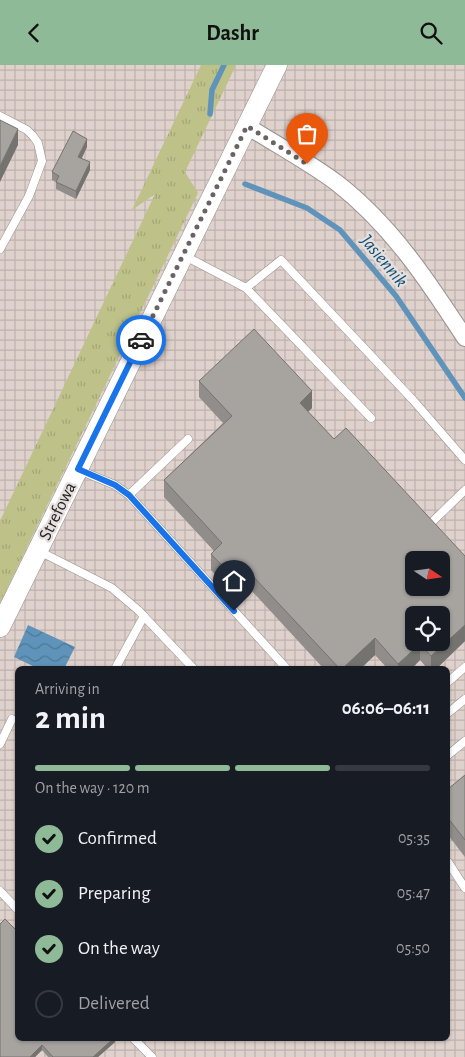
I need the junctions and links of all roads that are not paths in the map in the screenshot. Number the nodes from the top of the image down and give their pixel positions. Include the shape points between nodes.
1 (277, 65) edge
2 (0, 116) edge
3 (247, 126) junction
4 (0, 249) edge
5 (183, 255) junction
6 (246, 288) junction
7 (465, 338) edge
8 (371, 419) dead end
9 (188, 439) dead end
10 (465, 460) edge
11 (78, 469) junction
12 (465, 490) edge
13 (129, 495) junction
14 (429, 525) edge
15 (37, 551) junction
16 (144, 616) junction
17 (0, 627) edge
18 (117, 666) edge
19 (191, 666) edge
20 (284, 666) edge
21 (465, 667) edge
22 (450, 680) edge
23 (465, 699) edge
24 (450, 711) edge
25 (12, 719) dead end
26 (465, 741) edge
27 (0, 744) edge
28 (450, 753) edge
29 (450, 865) edge
30 (465, 888) edge
31 (1, 895) edge
32 (15, 907) edge
33 (136, 1041) edge
34 (152, 1057) edge

1 - 3 street, Strefowa
2 - 4 lane via 33,136 42,161
3 - 5 street, Strefowa
3 - 7 street via 337,183 384,227 420,270
5 - 6 lane
5 - 11 street, Strefowa
6 - 8 lane
6 - 10 lane via 281,261 413,400
9 - 13 lane
11 - 13 lane via 115,485
11 - 15 street, Strefowa
12 - 14 lane
13 - 20 lane
15 - 16 lane via 112,588
15 - 17 street, Strefowa
16 - 18 lane
16 - 19 lane
21 - 22 lane
23 - 24 lane
25 - 27 lane
26 - 28 lane
29 - 30 lane
31 - 32 lane
33 - 34 lane

